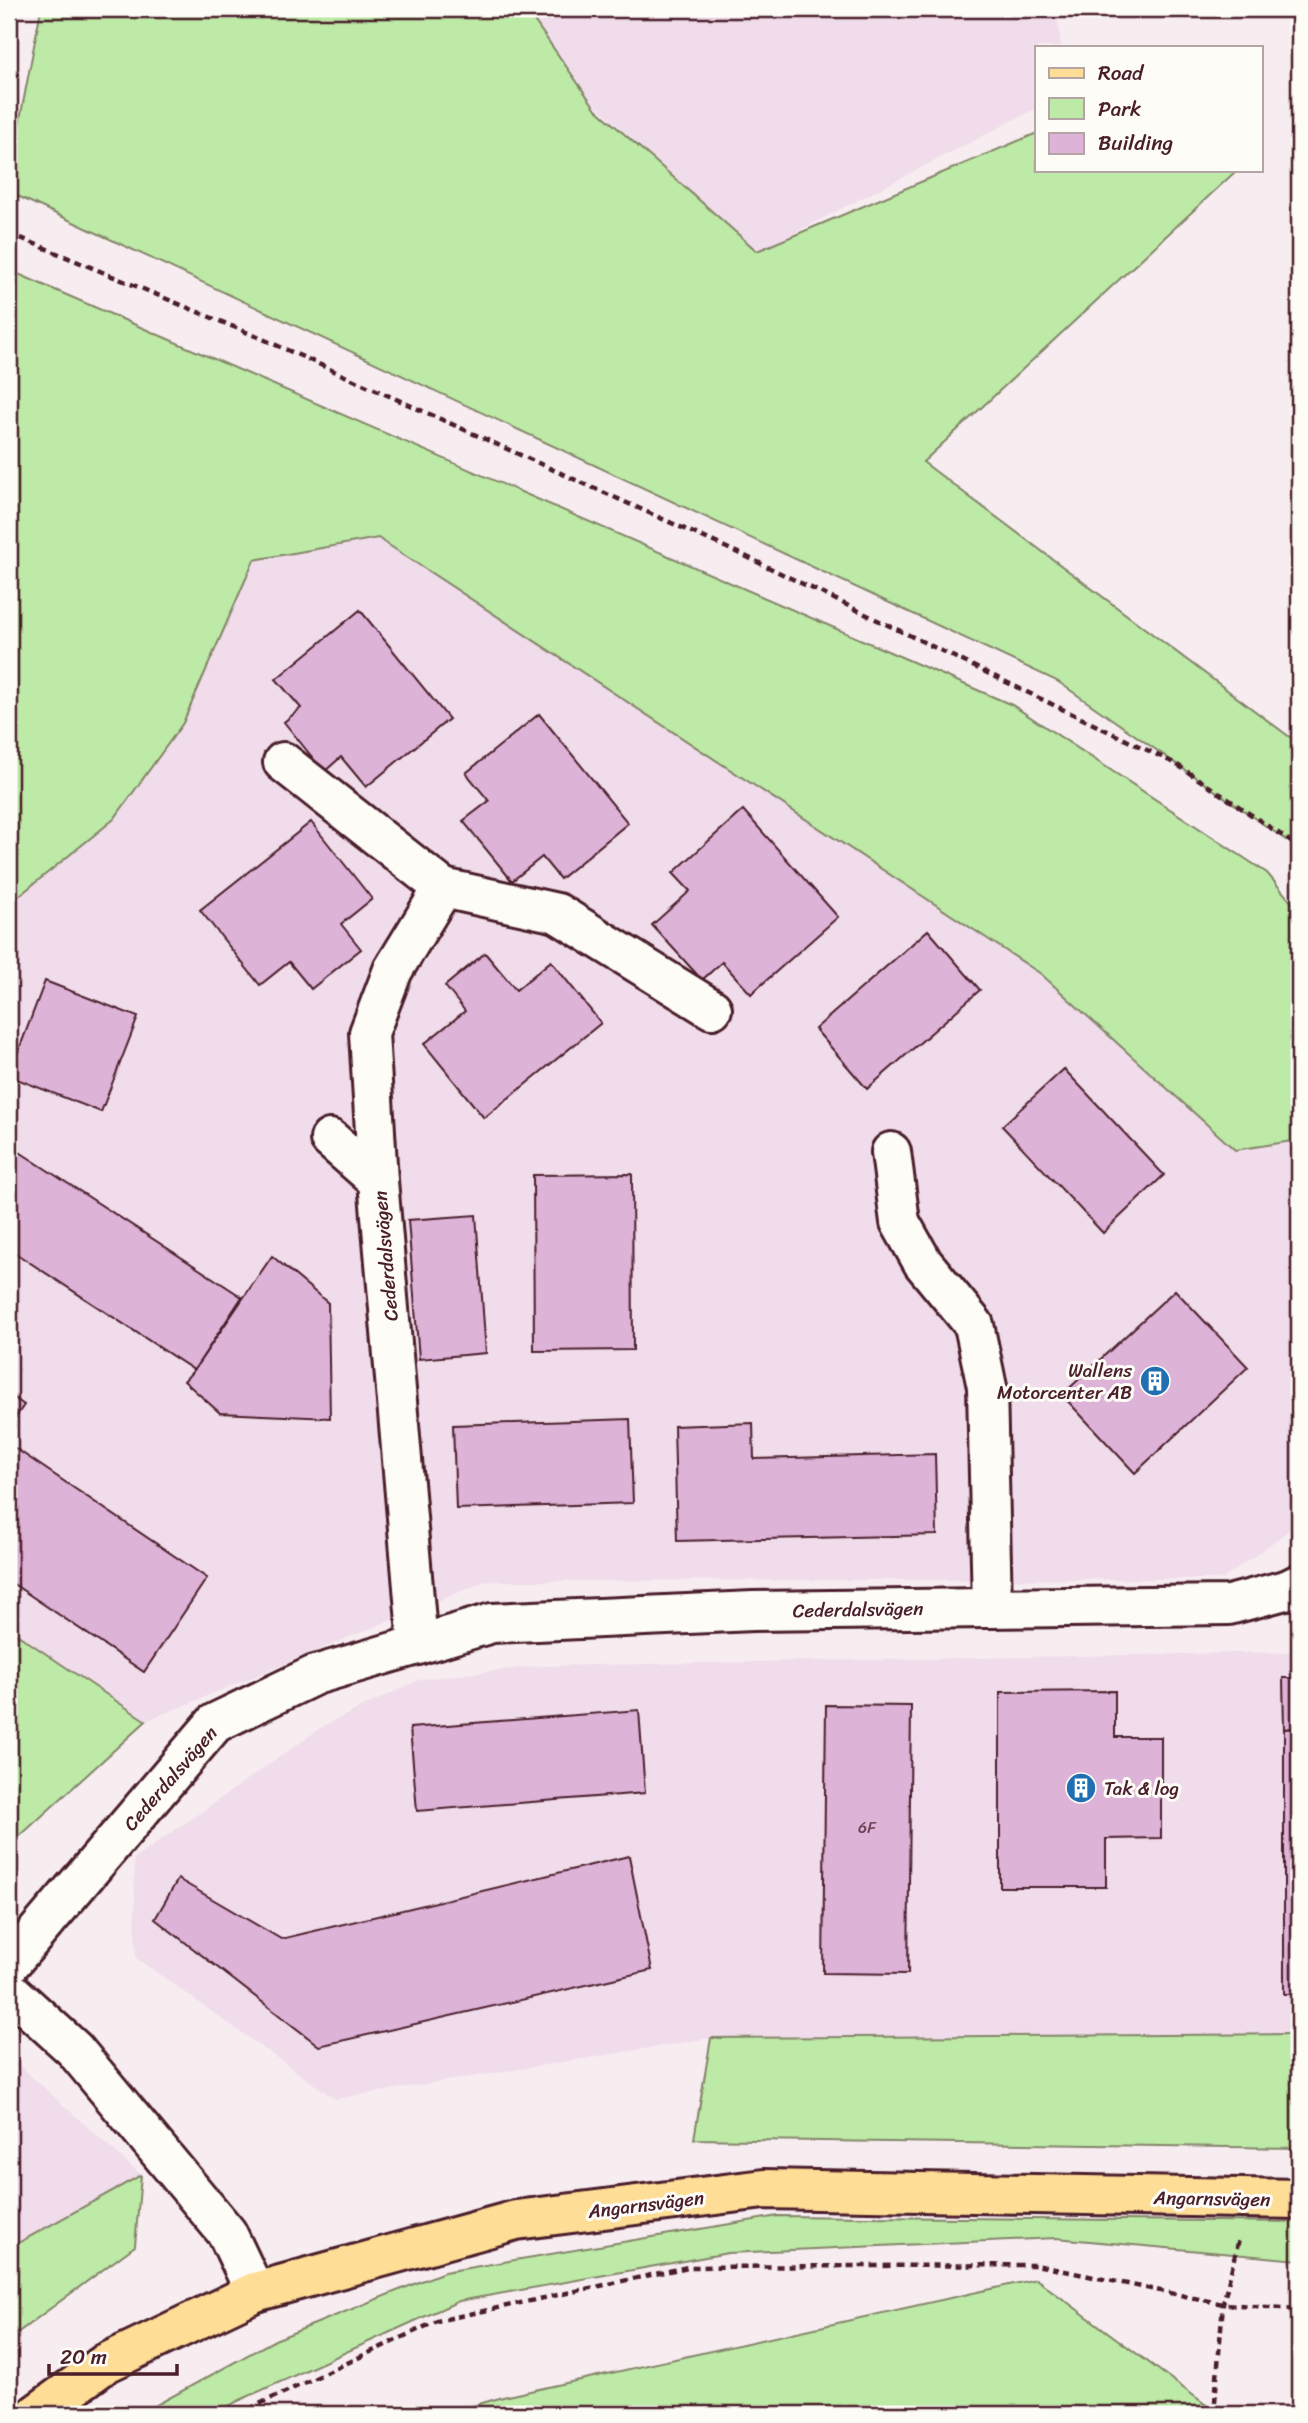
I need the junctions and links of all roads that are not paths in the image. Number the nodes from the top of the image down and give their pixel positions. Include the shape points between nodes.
1 (283, 762) dead end
2 (443, 888) junction
3 (712, 1009) dead end
4 (330, 1139) dead end
5 (891, 1152) dead end
6 (378, 1181) junction
7 (1299, 1584) edge
8 (992, 1608) junction
9 (418, 1645) junction
10 (9, 1965) edge
11 (9, 1990) edge
12 (1299, 2199) edge
13 (255, 2292) junction
14 (36, 2414) edge

1 - 2 street
2 - 3 street via 557,913
2 - 6 street via 393,970 369,1033
4 - 6 street, Cederdalsvägen
5 - 8 street via 900,1222 923,1263 974,1325 987,1387
6 - 9 street, Cederdalsvägen
7 - 8 street, Cederdalsvägen via 1229,1605
8 - 9 street, Cederdalsvägen via 753,1611 492,1623
9 - 10 street, Cederdalsvägen via 316,1675 215,1723
11 - 13 street via 74,2049 227,2233
12 - 13 main road, Angarnsvägen via 764,2189 516,2220
13 - 14 main road, Angarnsvägen via 106,2362

